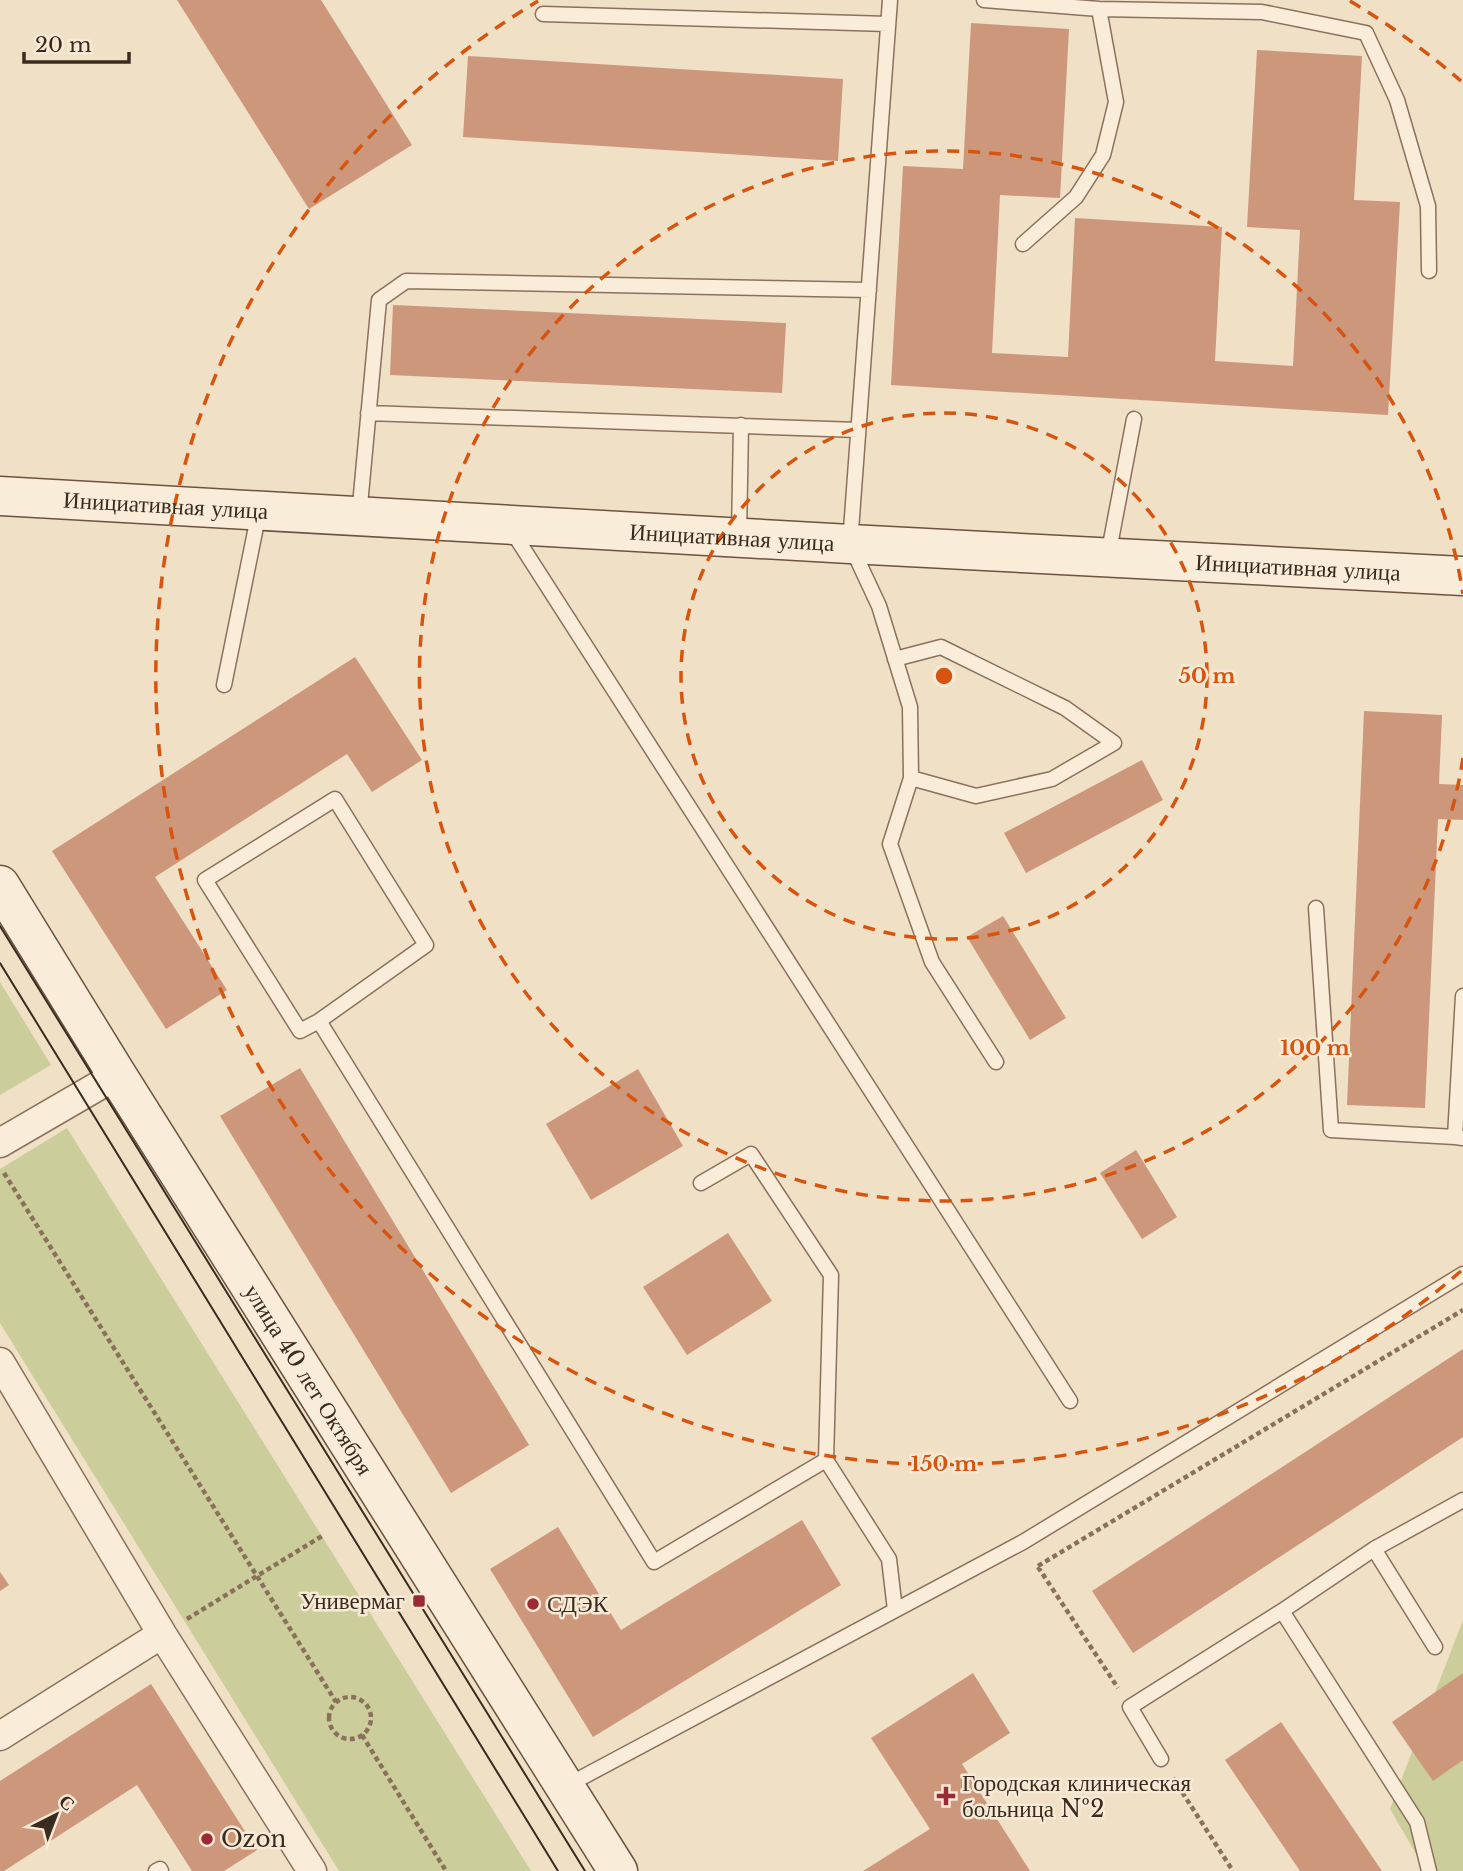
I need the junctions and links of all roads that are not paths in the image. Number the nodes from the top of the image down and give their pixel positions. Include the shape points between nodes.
1 (890, 0) edge
2 (984, 0) edge
3 (1099, 9) junction
4 (543, 14) dead end
5 (888, 24) junction
6 (1023, 244) dead end
7 (1429, 271) dead end
8 (869, 290) junction
9 (368, 412) junction
10 (1134, 419) dead end
11 (741, 425) junction
12 (858, 430) junction
13 (0, 496) edge
14 (260, 510) junction
15 (359, 516) junction
16 (508, 524) junction
17 (739, 537) junction
18 (850, 544) junction
19 (1107, 557) junction
20 (1463, 576) edge
21 (895, 659) junction
22 (224, 685) dead end
23 (911, 778) junction
24 (0, 885) edge
25 (1316, 908) dead end
26 (1463, 996) edge
27 (319, 1021) junction
28 (996, 1062) dead end
29 (117, 1075) junction
30 (1459, 1137) edge
31 (0, 1143) edge
32 (701, 1183) dead end
33 (1463, 1274) edge
34 (0, 1362) edge
35 (1070, 1401) dead end
36 (826, 1460) junction
37 (1463, 1500) edge
38 (1374, 1549) junction
39 (895, 1610) junction
40 (1282, 1611) junction
41 (162, 1634) junction
42 (1435, 1647) dead end
43 (0, 1736) edge
44 (1161, 1759) road end
45 (565, 1787) junction
46 (312, 1871) edge
47 (618, 1871) edge
48 (1429, 1871) edge

1 - 5 lane
2 - 3 lane
3 - 6 lane via 1116,103 1103,155 1076,197
3 - 7 lane via 1262,12 1366,33 1397,100 1428,206
4 - 5 lane
5 - 8 lane
8 - 9 lane via 406,281 379,300
8 - 12 lane
9 - 11 lane
9 - 15 lane
10 - 19 lane
11 - 12 lane
11 - 17 lane
12 - 18 lane
13 - 14 main road, Инициативная улица
14 - 15 main road, Инициативная улица
14 - 22 lane
15 - 16 main road, Инициативная улица
16 - 17 main road, Инициативная улица
16 - 35 lane
17 - 18 main road, Инициативная улица
18 - 19 main road, Инициативная улица
18 - 21 lane via 880,606
19 - 20 main road, Инициативная улица
21 - 23 lane via 910,707
21 - 23 lane via 941,647 1065,708 1114,743 1052,779 976,796
23 - 28 lane via 890,844 932,962
24 - 29 main road, улица 40 лет Октября
25 - 30 lane via 1331,1130
26 - 30 lane
27 - 27 lane via 300,1031 205,880 335,799 426,945
27 - 36 lane via 654,1562
29 - 31 street
29 - 45 main road, улица 40 лет Октября
32 - 36 lane via 751,1154 831,1275
33 - 39 lane via 1023,1542
34 - 41 street
36 - 39 lane via 890,1559
37 - 38 lane
38 - 40 lane
38 - 42 lane
39 - 45 lane
40 - 44 lane via 1130,1707
40 - 48 lane via 1417,1822
41 - 43 street
41 - 46 street
45 - 47 main road, улица 40 лет Октября

